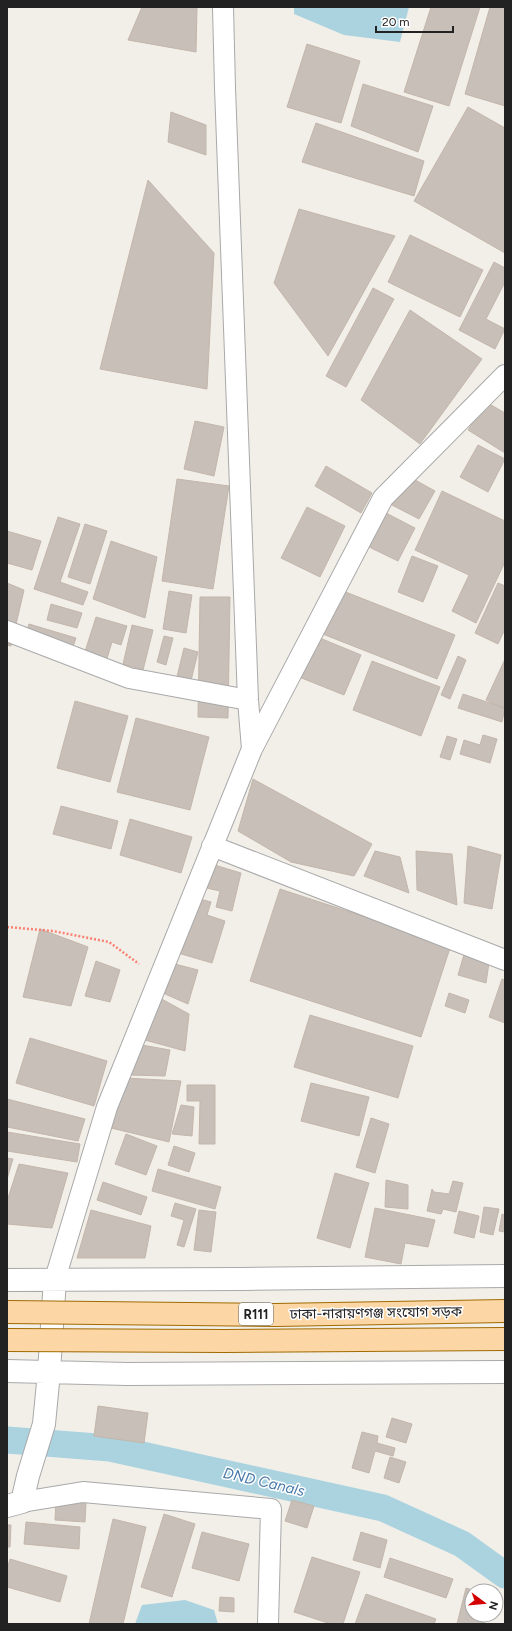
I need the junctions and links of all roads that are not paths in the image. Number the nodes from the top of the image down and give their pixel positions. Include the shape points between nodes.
1 (223, 7) edge
2 (505, 375) edge
3 (7, 632) edge
4 (248, 700) junction
5 (252, 749) junction
6 (212, 846) junction
7 (505, 960) edge
8 (505, 1276) edge
9 (7, 1280) edge
10 (55, 1280) junction
11 (505, 1311) edge
12 (7, 1312) edge
13 (505, 1339) edge
14 (7, 1340) edge
15 (7, 1371) edge
16 (49, 1372) junction
17 (505, 1372) edge
18 (14, 1504) edge
19 (268, 1624) edge

1 - 4 street
2 - 5 street via 383,498
3 - 4 street via 129,678
4 - 5 street
5 - 6 street
6 - 7 street
6 - 10 street via 107,1107
8 - 10 street
9 - 10 street
10 - 16 street
11 - 12 main road, ঢাকা-নারায়ণগঞ্জ সংযোগ সড়ক / R111, bridge via 275,1314
13 - 14 main road, ঢাকা-নারায়ণগঞ্জ সংযোগ সড়ক / R111, bridge
15 - 16 street
16 - 17 street
16 - 18 street via 44,1424 28,1476
18 - 19 street via 83,1492 271,1509

